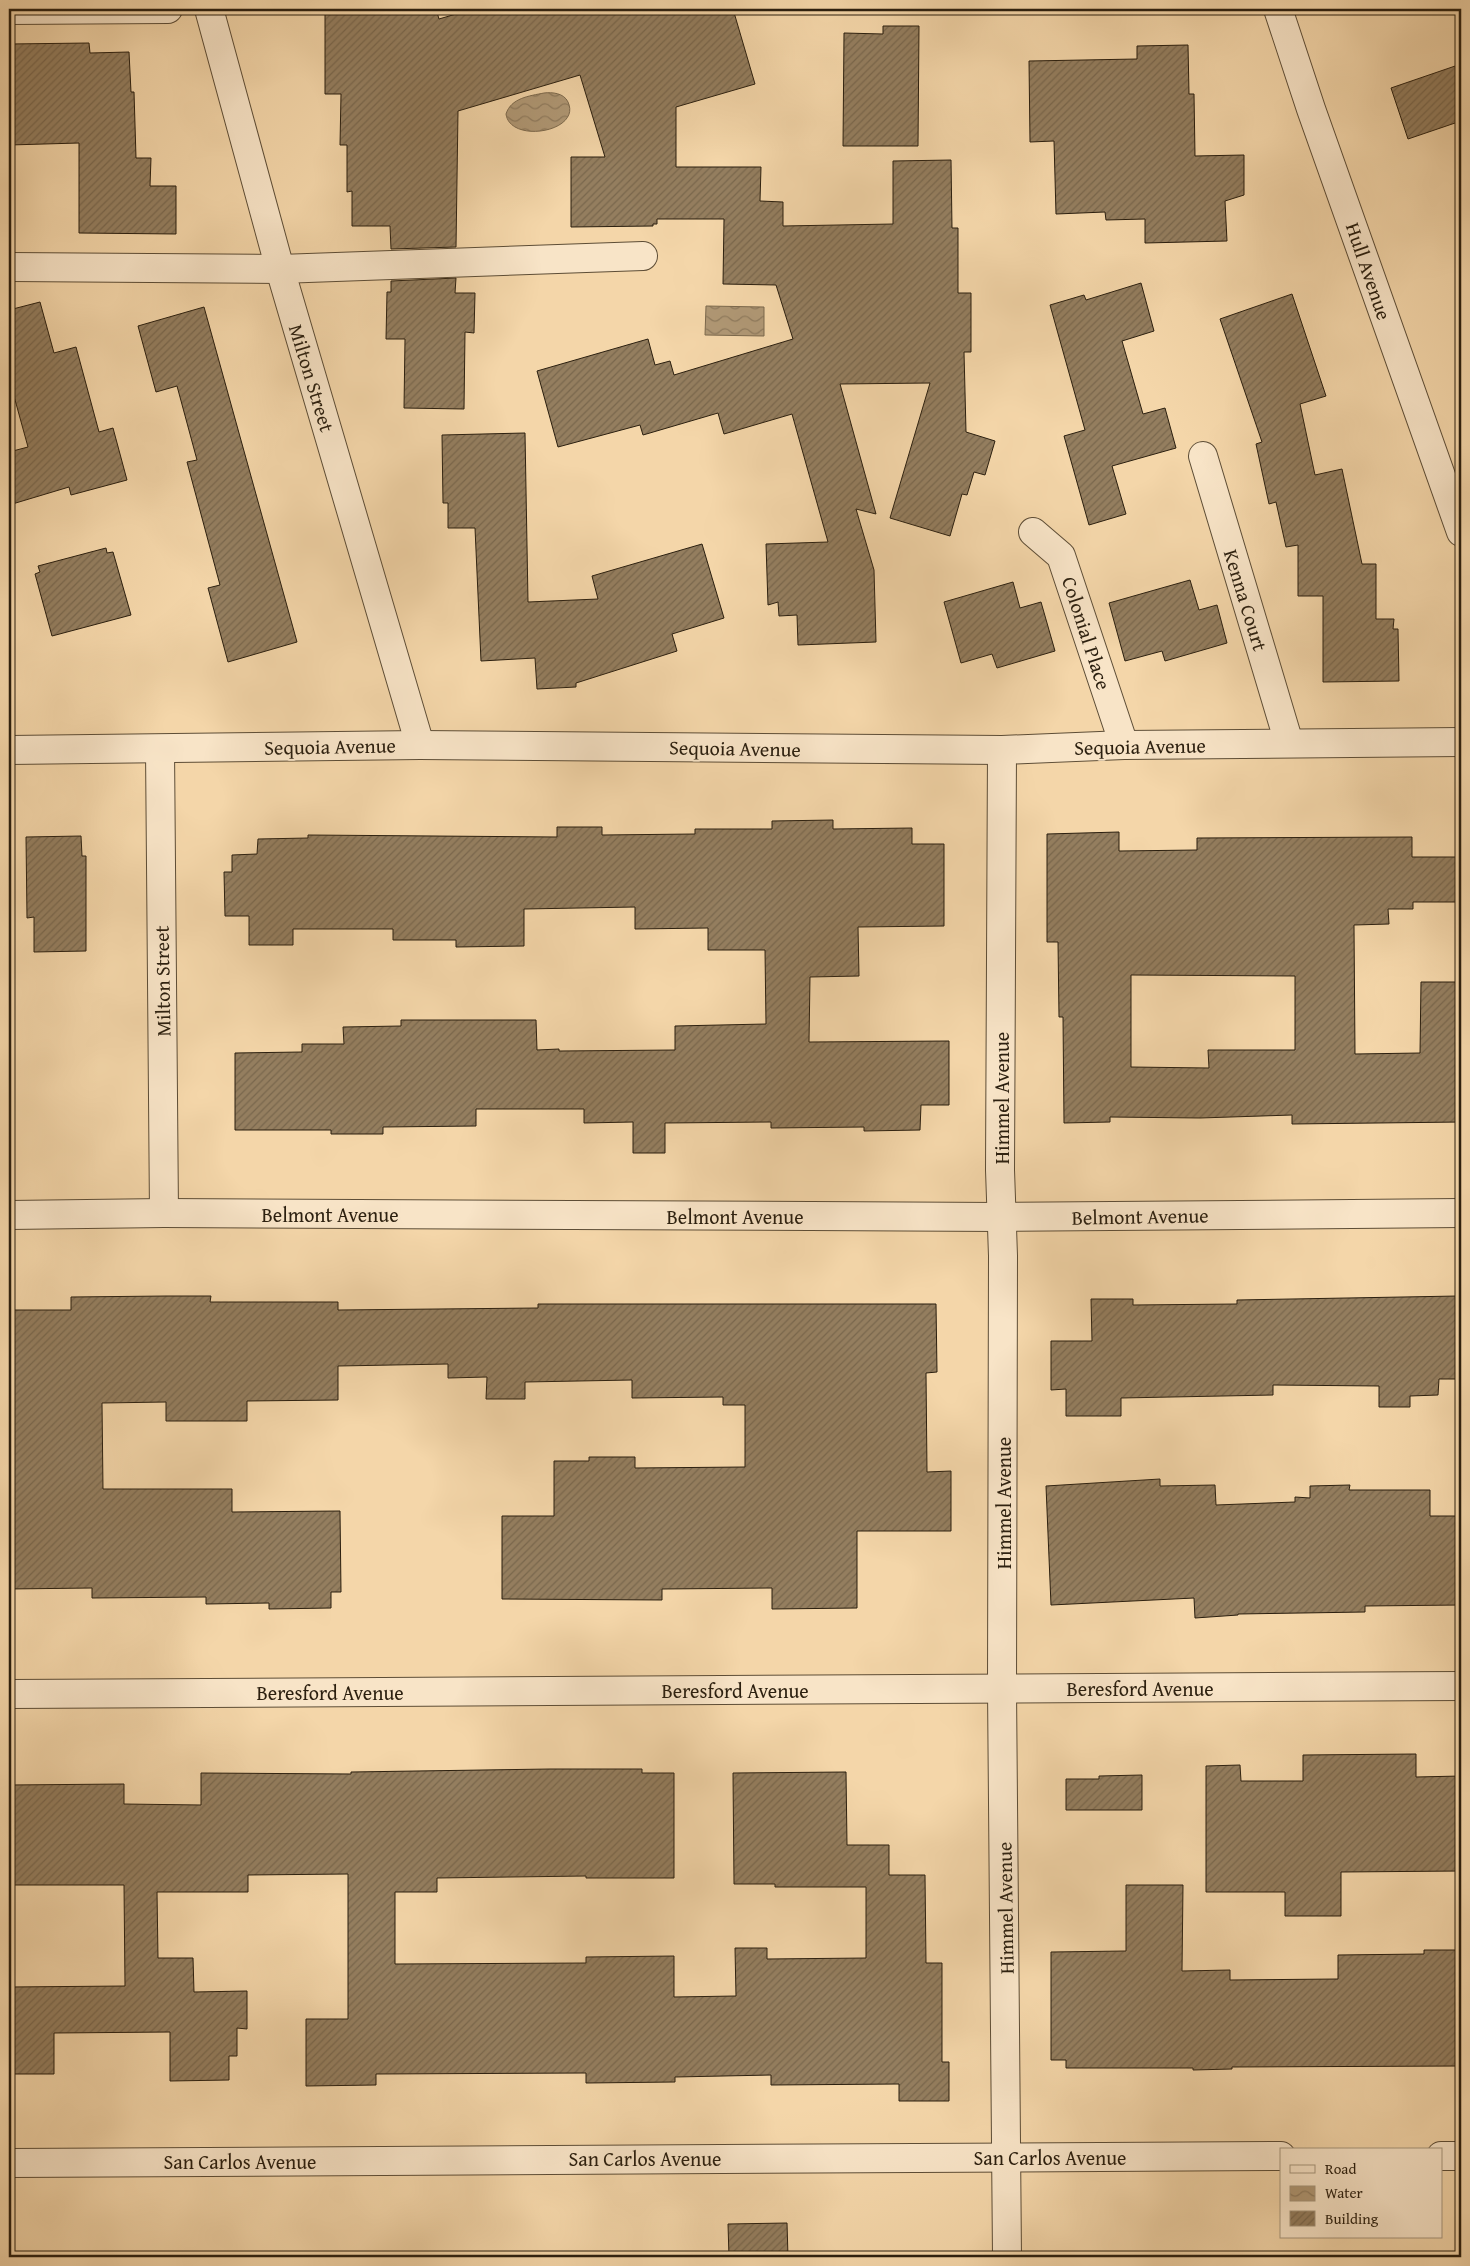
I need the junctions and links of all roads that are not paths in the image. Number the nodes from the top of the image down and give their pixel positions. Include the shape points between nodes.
1 (168, 9) edge
2 (209, 9) edge
3 (1278, 9) edge
4 (9, 10) edge
5 (643, 256) dead end
6 (9, 267) edge
7 (280, 269) junction
8 (1202, 456) dead end
9 (1034, 532) dead end
10 (1461, 532) edge
11 (1461, 742) edge
12 (1289, 743) junction
13 (420, 745) junction
14 (1124, 745) junction
15 (160, 749) junction
16 (9, 750) edge
17 (1002, 750) junction
18 (164, 1213) junction
19 (1461, 1213) edge
20 (9, 1215) edge
21 (1001, 1217) junction
22 (1461, 1686) edge
23 (1002, 1689) junction
24 (9, 1694) edge
25 (1008, 2156) junction
26 (1280, 2156) edge
27 (1442, 2156) edge
28 (1461, 2156) edge
29 (9, 2163) edge
30 (1007, 2257) edge

1 - 4 street
2 - 7 street, Milton Street
3 - 10 street, Hull Avenue
5 - 7 street
6 - 7 street
7 - 13 street, Milton Street
8 - 12 street, Kenna Court
9 - 14 street, Colonial Place via 1061,556
11 - 12 street, Sequoia Avenue
12 - 14 street, Sequoia Avenue
13 - 15 street, Sequoia Avenue
13 - 17 street, Sequoia Avenue
14 - 17 street, Sequoia Avenue
15 - 16 street, Sequoia Avenue
15 - 18 street, Milton Street
17 - 21 street, Himmel Avenue
18 - 20 street, Belmont Avenue
18 - 21 street, Belmont Avenue
19 - 21 street, Belmont Avenue
21 - 23 street, Himmel Avenue
22 - 23 street, Beresford Avenue
23 - 24 street, Beresford Avenue
23 - 25 street, Himmel Avenue
25 - 26 street, San Carlos Avenue
25 - 29 street, San Carlos Avenue
25 - 30 street, Himmel Avenue
27 - 28 street

